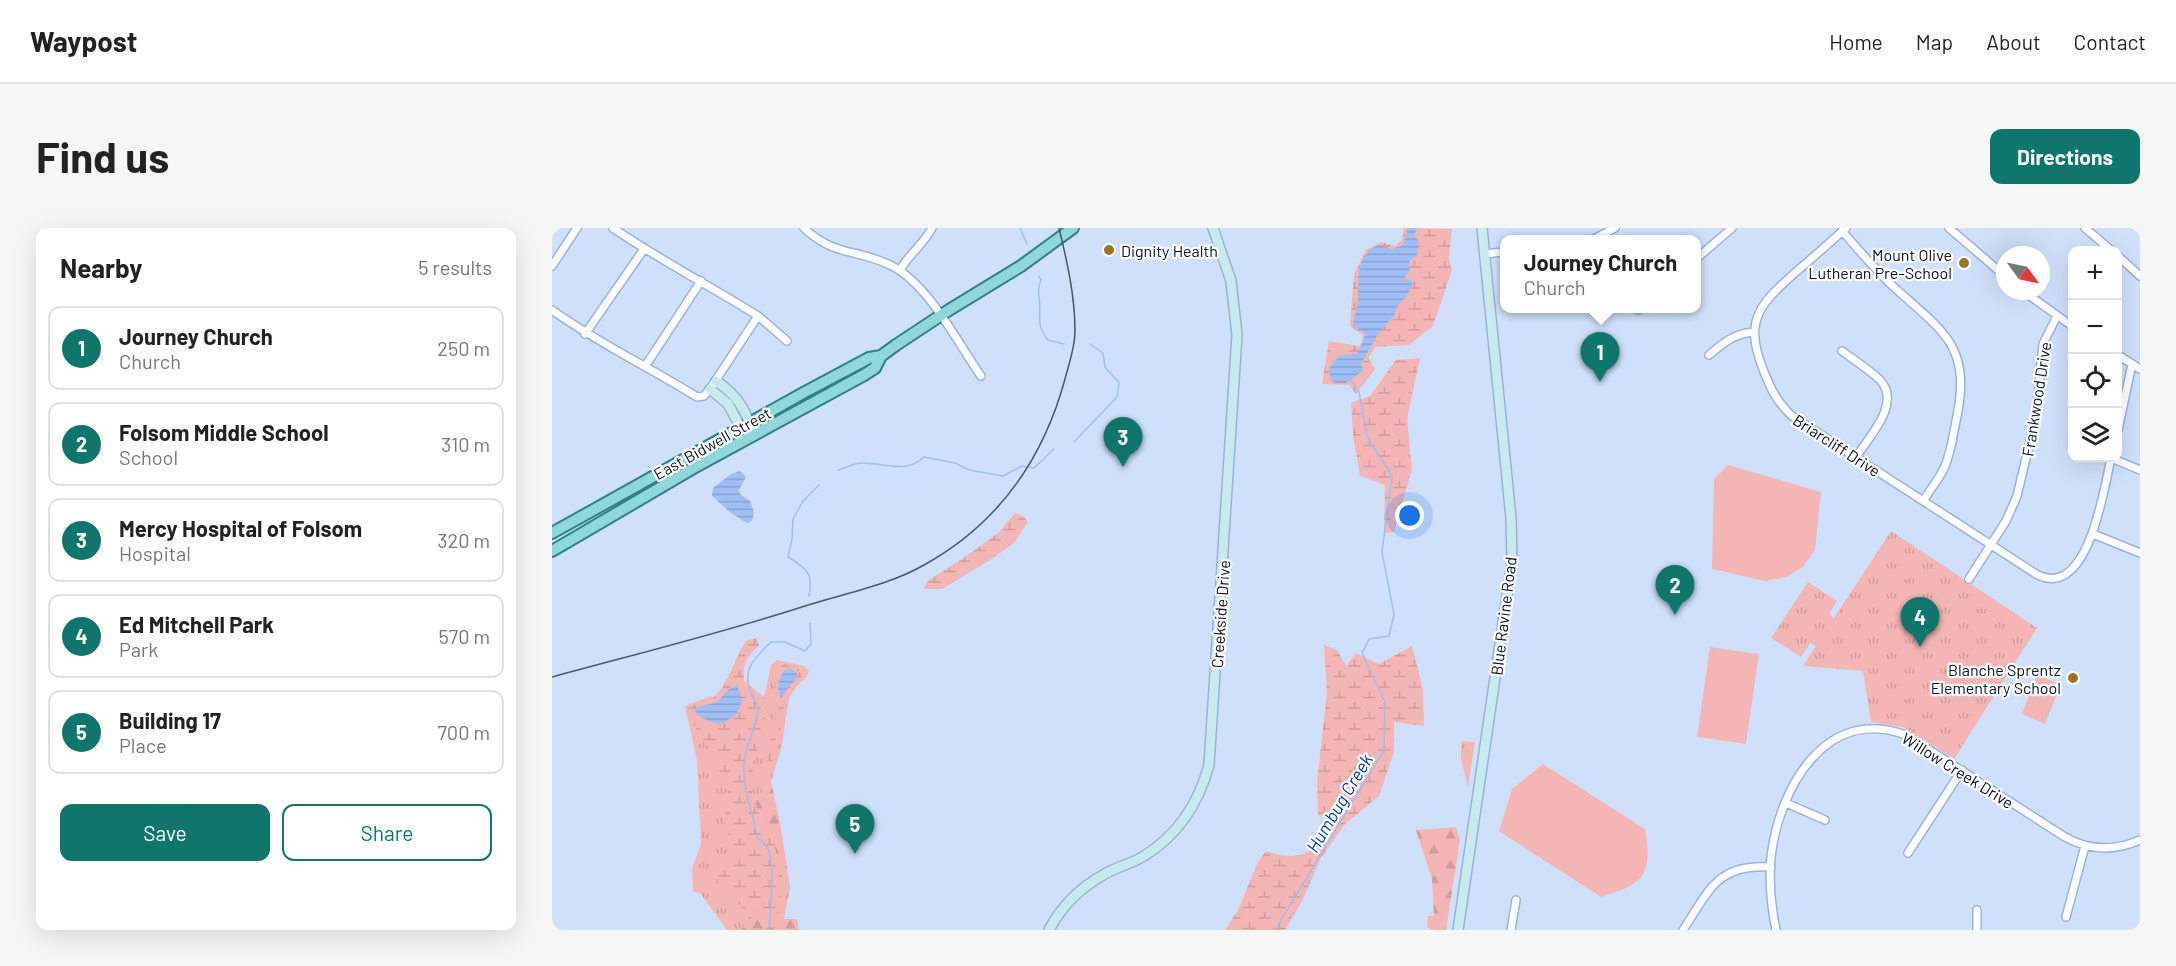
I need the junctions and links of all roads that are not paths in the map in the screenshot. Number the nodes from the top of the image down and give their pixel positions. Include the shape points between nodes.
1 (577, 228) edge
2 (613, 228) edge
3 (804, 228) edge
4 (932, 228) edge
5 (1073, 228) edge
6 (1213, 228) edge
7 (1482, 228) edge
8 (1615, 228) edge
9 (1731, 228) edge
10 (1949, 228) edge
11 (2085, 228) edge
12 (1844, 230) edge
13 (1602, 235) edge
14 (2106, 246) edge
15 (644, 249) junction
16 (1500, 252) edge
17 (1484, 254) junction
18 (1701, 255) edge
19 (2122, 260) edge
20 (552, 266) edge
21 (1996, 268) edge
22 (900, 270) junction
23 (2140, 276) edge
24 (701, 281) junction
25 (2035, 300) edge
26 (552, 310) edge
27 (758, 316) junction
28 (941, 316) junction
29 (2057, 316) junction
30 (2068, 323) edge
31 (1754, 332) junction
32 (585, 334) junction
33 (787, 341) dead end
34 (1842, 351) dead end
35 (1709, 355) dead end
36 (881, 356) junction
37 (2122, 358) edge
38 (2132, 364) junction
39 (646, 365) junction
40 (2140, 369) edge
41 (981, 376) dead end
42 (713, 385) junction
43 (2122, 411) edge
44 (746, 425) junction
45 (752, 436) junction
46 (688, 457) junction
47 (1856, 457) junction
48 (2110, 462) edge
49 (2121, 462) edge
50 (2140, 470) edge
51 (1923, 501) junction
52 (616, 514) junction
53 (556, 531) edge
54 (2093, 534) junction
55 (1991, 545) junction
56 (552, 551) edge
57 (2140, 553) edge
58 (1969, 579) dead end
59 (1962, 770) junction
60 (1786, 803) junction
61 (1825, 820) dead end
62 (2140, 840) edge
63 (2085, 846) junction
64 (1908, 853) dead end
65 (1771, 867) junction
66 (1516, 900) dead end
67 (1977, 910) dead end
68 (2066, 916) dead end
69 (1049, 930) edge
70 (1458, 930) edge
71 (1511, 930) edge
72 (1683, 930) edge
73 (1776, 930) edge
74 (1977, 930) edge

1 - 20 street
2 - 15 street
3 - 22 street via 838,250 882,261
4 - 22 street
5 - 28 main road, East Bidwell Street via 1046,250
6 - 69 street, Creekside Drive via 1231,282 1237,335 1209,765 1191,810 1169,837 1143,857 1104,874 1081,891
7 - 17 street, Blue Ravine Road
8 - 13 street
9 - 18 street
10 - 21 street
11 - 14 street
12 - 31 street via 1772,293 1758,314
12 - 51 street via 1881,274 1938,327 1959,364 1960,402 1948,458
15 - 24 street
15 - 32 street
16 - 17 street
17 - 70 street, Blue Ravine Road via 1512,562
19 - 23 street
22 - 28 street via 925,293
24 - 27 street
24 - 39 street
25 - 29 street
26 - 32 street
27 - 33 street
27 - 42 street
28 - 36 main road, East Bidwell Street
28 - 41 street
29 - 30 street
29 - 55 street, Frankwood Drive via 2042,349 2039,400 2020,486
31 - 35 street via 1739,334
31 - 47 street, Briarcliff Drive via 1756,353 1778,402 1792,416
32 - 39 street
34 - 47 street via 1878,378 1888,398 1885,411
36 - 44 main road, East Bidwell Street via 869,358
36 - 45 main road, East Bidwell Street via 875,368 864,375
37 - 38 street
38 - 40 street
38 - 43 street
39 - 42 street via 697,397 704,396
42 - 44 street
44 - 45 street
44 - 46 main road, East Bidwell Street
45 - 52 main road, East Bidwell Street
46 - 52 main road via 657,483 622,502
46 - 53 main road, East Bidwell Street
47 - 51 street, Briarcliff Drive
48 - 54 street
49 - 50 street
51 - 55 street, Briarcliff Drive
52 - 53 main road via 605,513
52 - 56 main road, East Bidwell Street
54 - 55 street, Briarcliff Drive via 2072,570 2052,579 2036,574
54 - 57 street
55 - 58 street, Frankwood Drive
59 - 60 street, Willow Creek Drive via 1906,735 1880,728 1859,729 1838,736 1817,752
59 - 63 street, Willow Creek Drive
59 - 64 street
60 - 61 street
60 - 65 street, Willow Creek Drive
62 - 63 street, Willow Creek Drive via 2109,849
63 - 68 street
65 - 72 street via 1742,867 1721,878
65 - 73 street, Willow Creek Drive via 1770,894
66 - 71 street
67 - 74 street

